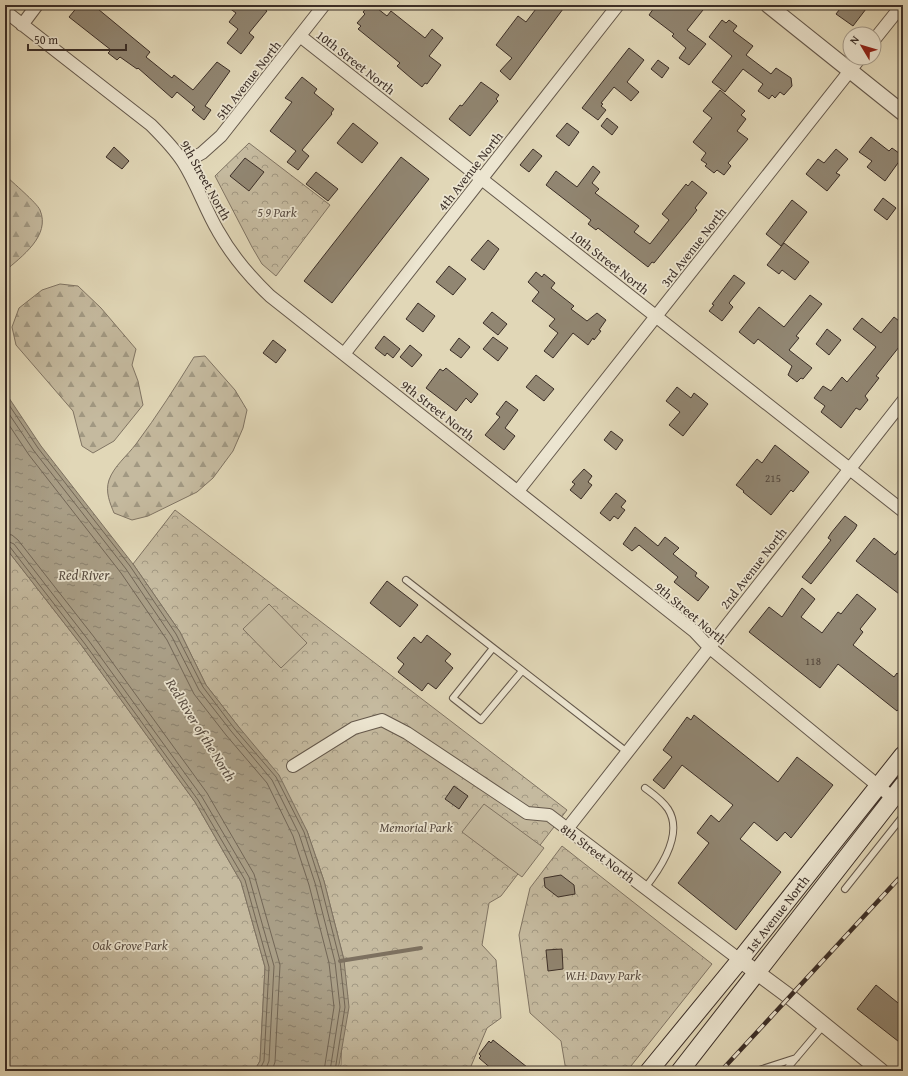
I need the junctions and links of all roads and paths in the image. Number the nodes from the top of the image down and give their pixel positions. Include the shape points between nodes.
1 (38, 5) edge
2 (324, 5) edge
3 (618, 5) edge
4 (768, 5) edge
5 (902, 5) edge
6 (5, 11) edge
7 (22, 24) junction
8 (882, 30) edge
9 (300, 36) junction
10 (854, 66) edge
11 (850, 71) junction
12 (903, 113) edge
13 (184, 163) junction
14 (482, 179) junction
15 (656, 316) junction
16 (344, 354) junction
17 (903, 401) edge
18 (850, 469) junction
19 (518, 491) junction
20 (903, 511) edge
21 (406, 580) dead end
22 (709, 647) junction
23 (493, 648) junction
24 (522, 671) junction
25 (627, 752) junction
26 (903, 755) edge
27 (293, 766) dead end
28 (878, 786) junction
29 (645, 788) dead end
30 (898, 791) edge
31 (903, 816) edge
32 (567, 829) junction
33 (645, 888) junction
34 (845, 889) dead end
35 (740, 960) junction
36 (757, 973) junction
37 (824, 1025) junction
38 (797, 1057) junction
39 (682, 1069) edge
40 (649, 1071) edge
41 (756, 1071) edge
42 (785, 1071) edge
43 (881, 1071) edge

1 - 7 street
2 - 9 street, 5th Avenue North
3 - 14 street, 4th Avenue North
4 - 11 street
5 - 8 street
6 - 7 street, 9th Street North
7 - 13 street, 9th Street North via 151,125
9 - 13 street, 5th Avenue North via 221,136 202,153
9 - 14 street, 10th Street North
10 - 11 street, 3rd Avenue North
11 - 12 street
11 - 15 street, 3rd Avenue North
13 - 16 street, 9th Street North via 218,231 248,275
14 - 15 street, 10th Street North
14 - 16 street, 4th Avenue North
15 - 18 street, 10th Street North
15 - 19 street, 3rd Avenue North
16 - 19 street, 9th Street North
17 - 18 street, 2nd Avenue North
18 - 20 street, 10th Street North
18 - 22 street, 2nd Avenue North
19 - 22 street, 9th Street North via 694,631
21 - 23 lane
22 - 25 street, 2nd Avenue North
22 - 28 street, 9th Street North
23 - 24 lane
23 - 24 lane via 453,698 481,720
24 - 25 lane
25 - 32 street, 2nd Avenue North
26 - 28 main road, 1st Avenue North
27 - 32 street, 8th Street North via 354,728 382,720 407,733 527,813 549,816
28 - 30 street, 9th Street North
28 - 35 main road, 1st Avenue North
29 - 33 lane via 669,810 672,825 670,844 663,863
30 - 36 main road, 1st Avenue North
31 - 34 lane
32 - 33 street, 8th Street North
33 - 35 street, 8th Street North
35 - 36 street, 8th Street North
35 - 40 main road, 1st Avenue North
36 - 37 street, 8th Street North
36 - 39 main road, 1st Avenue North
37 - 38 lane
37 - 43 street, 8th Street North
38 - 41 lane
38 - 42 lane

